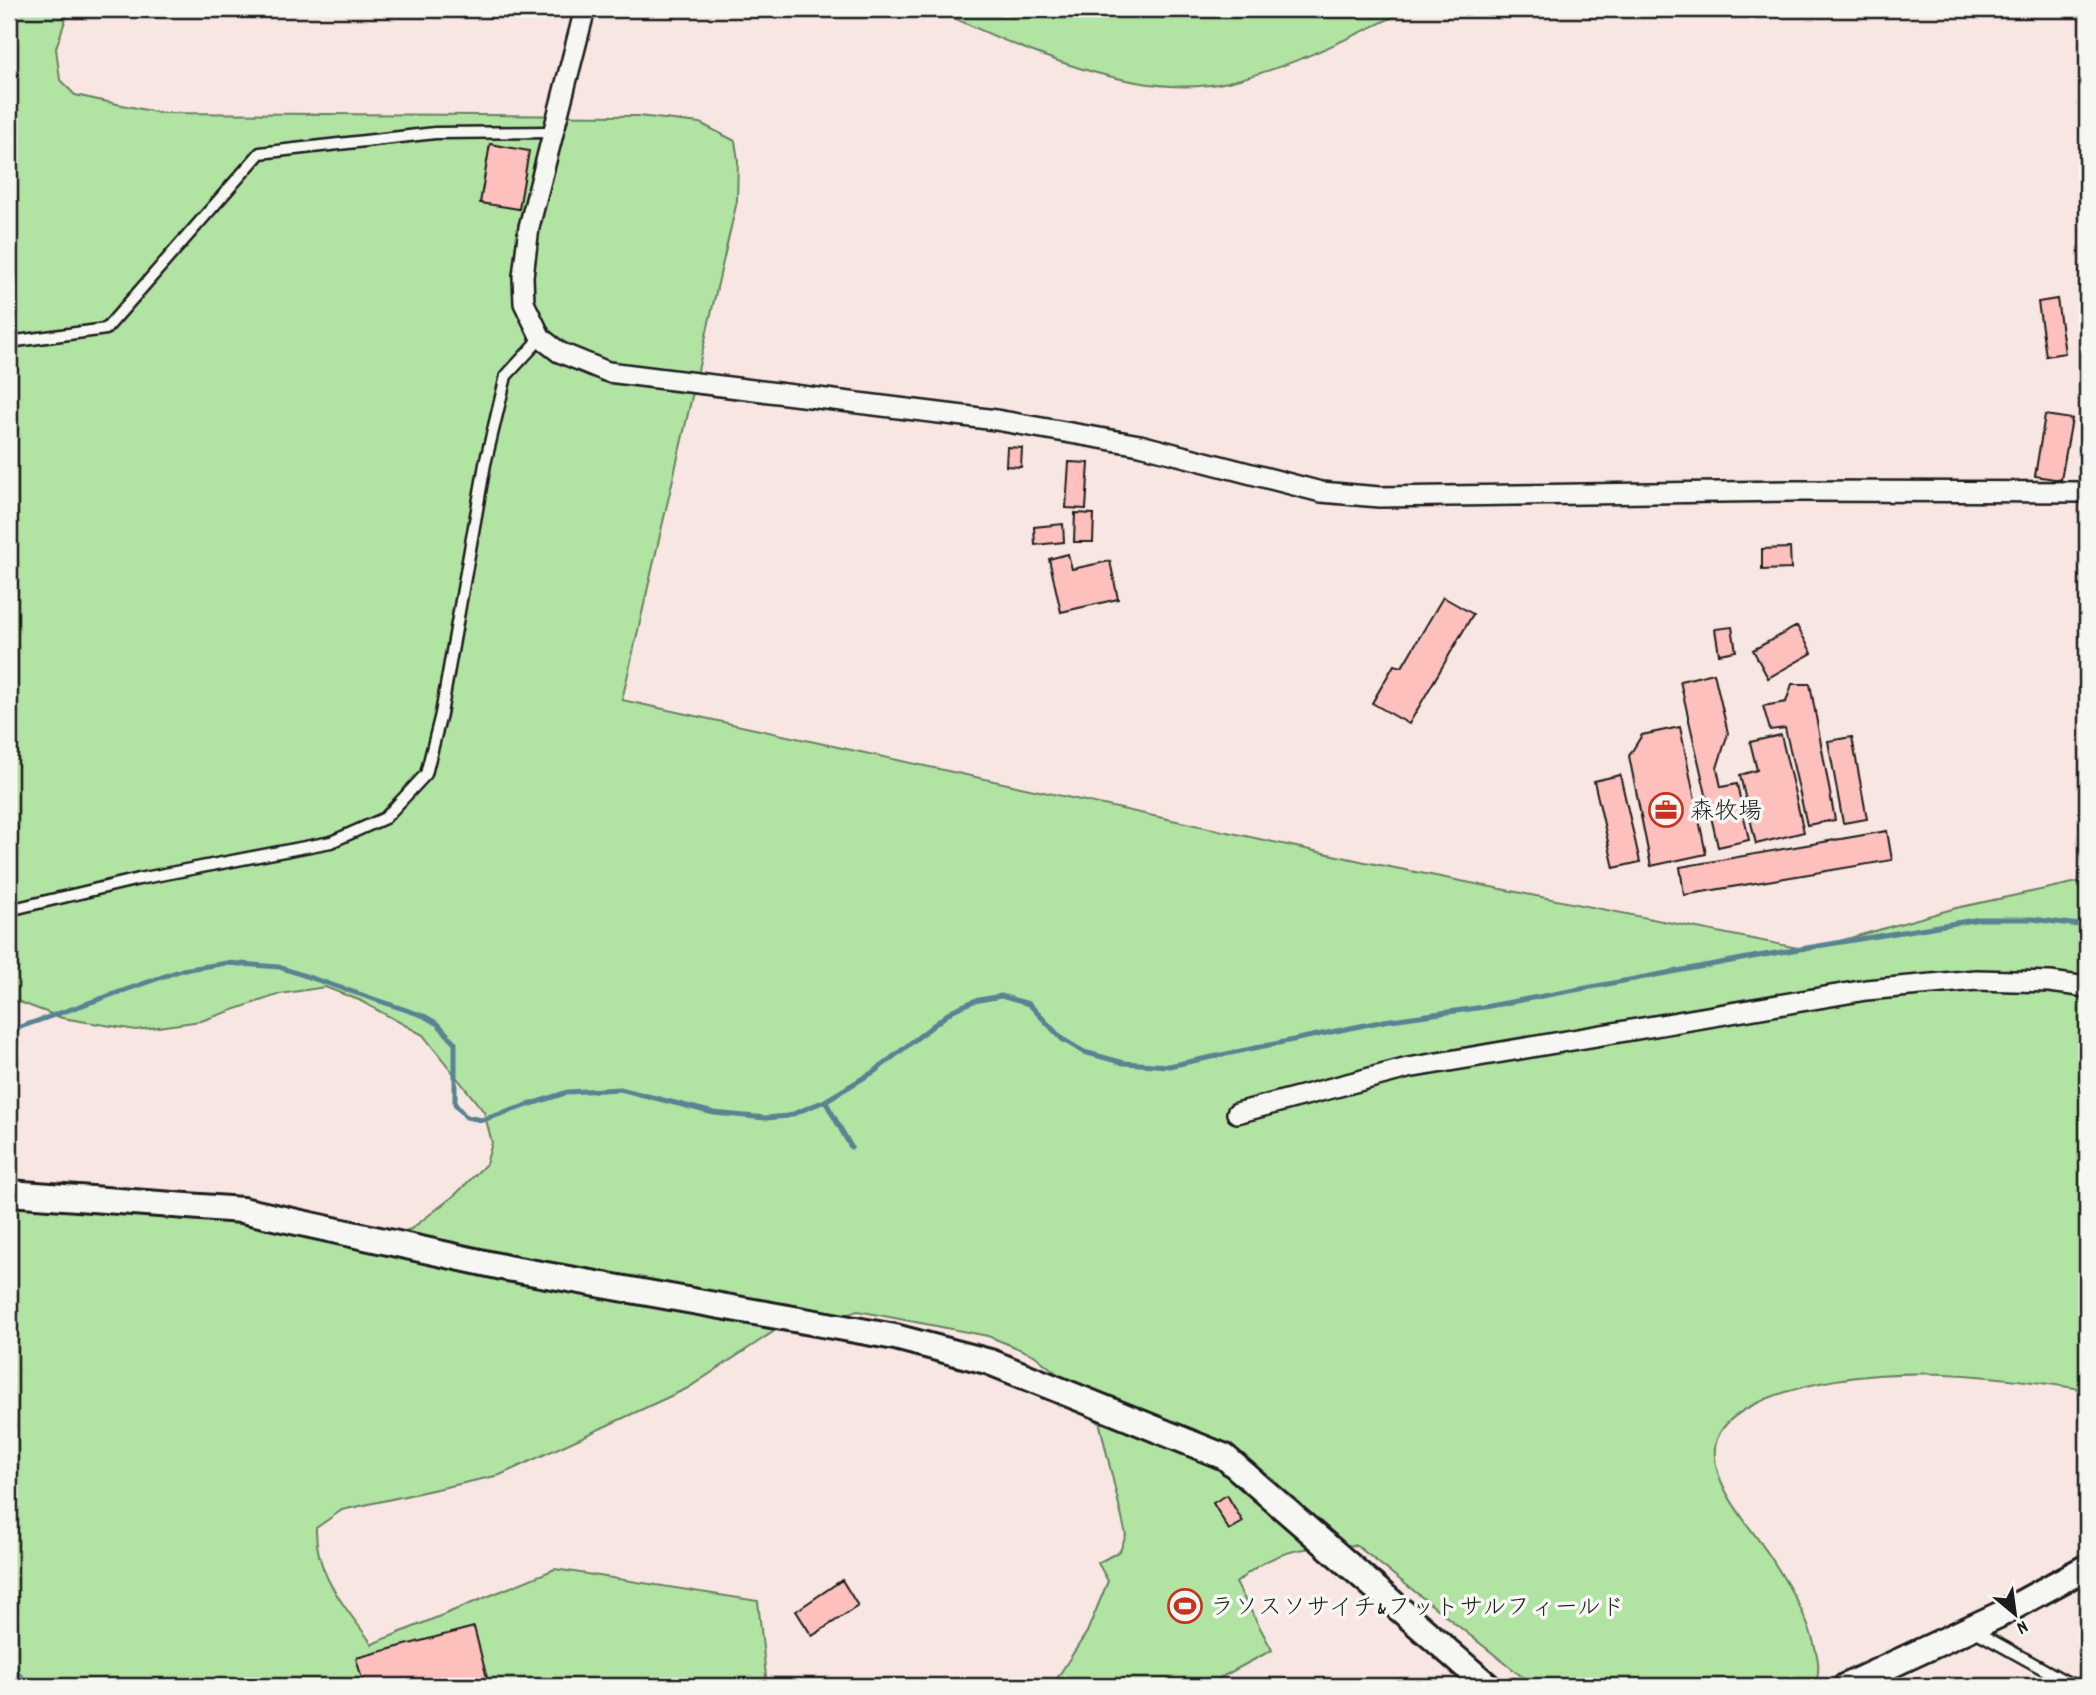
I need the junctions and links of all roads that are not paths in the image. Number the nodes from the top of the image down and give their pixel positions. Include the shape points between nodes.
1 (585, 9) edge
2 (554, 132) junction
3 (541, 338) junction
4 (9, 342) edge
5 (2087, 492) edge
6 (9, 909) edge
7 (2087, 987) edge
8 (1237, 1113) dead end
9 (9, 1193) edge
10 (2087, 1567) edge
11 (1970, 1628) junction
12 (1488, 1686) edge
13 (1846, 1686) edge
14 (2074, 1686) edge

1 - 2 street
2 - 3 street via 529,227 523,276 524,303
2 - 4 lane via 435,133 260,153 106,329
3 - 5 street via 559,352 608,372 996,420 1140,445 1321,492 1379,497
3 - 6 lane via 506,376 426,774 394,809 385,818 331,842
7 - 8 street via 1976,980 1866,990 1408,1068
9 - 12 street via 242,1210 506,1268 895,1337 990,1362 1225,1457
10 - 11 street
11 - 13 street
11 - 14 lane

